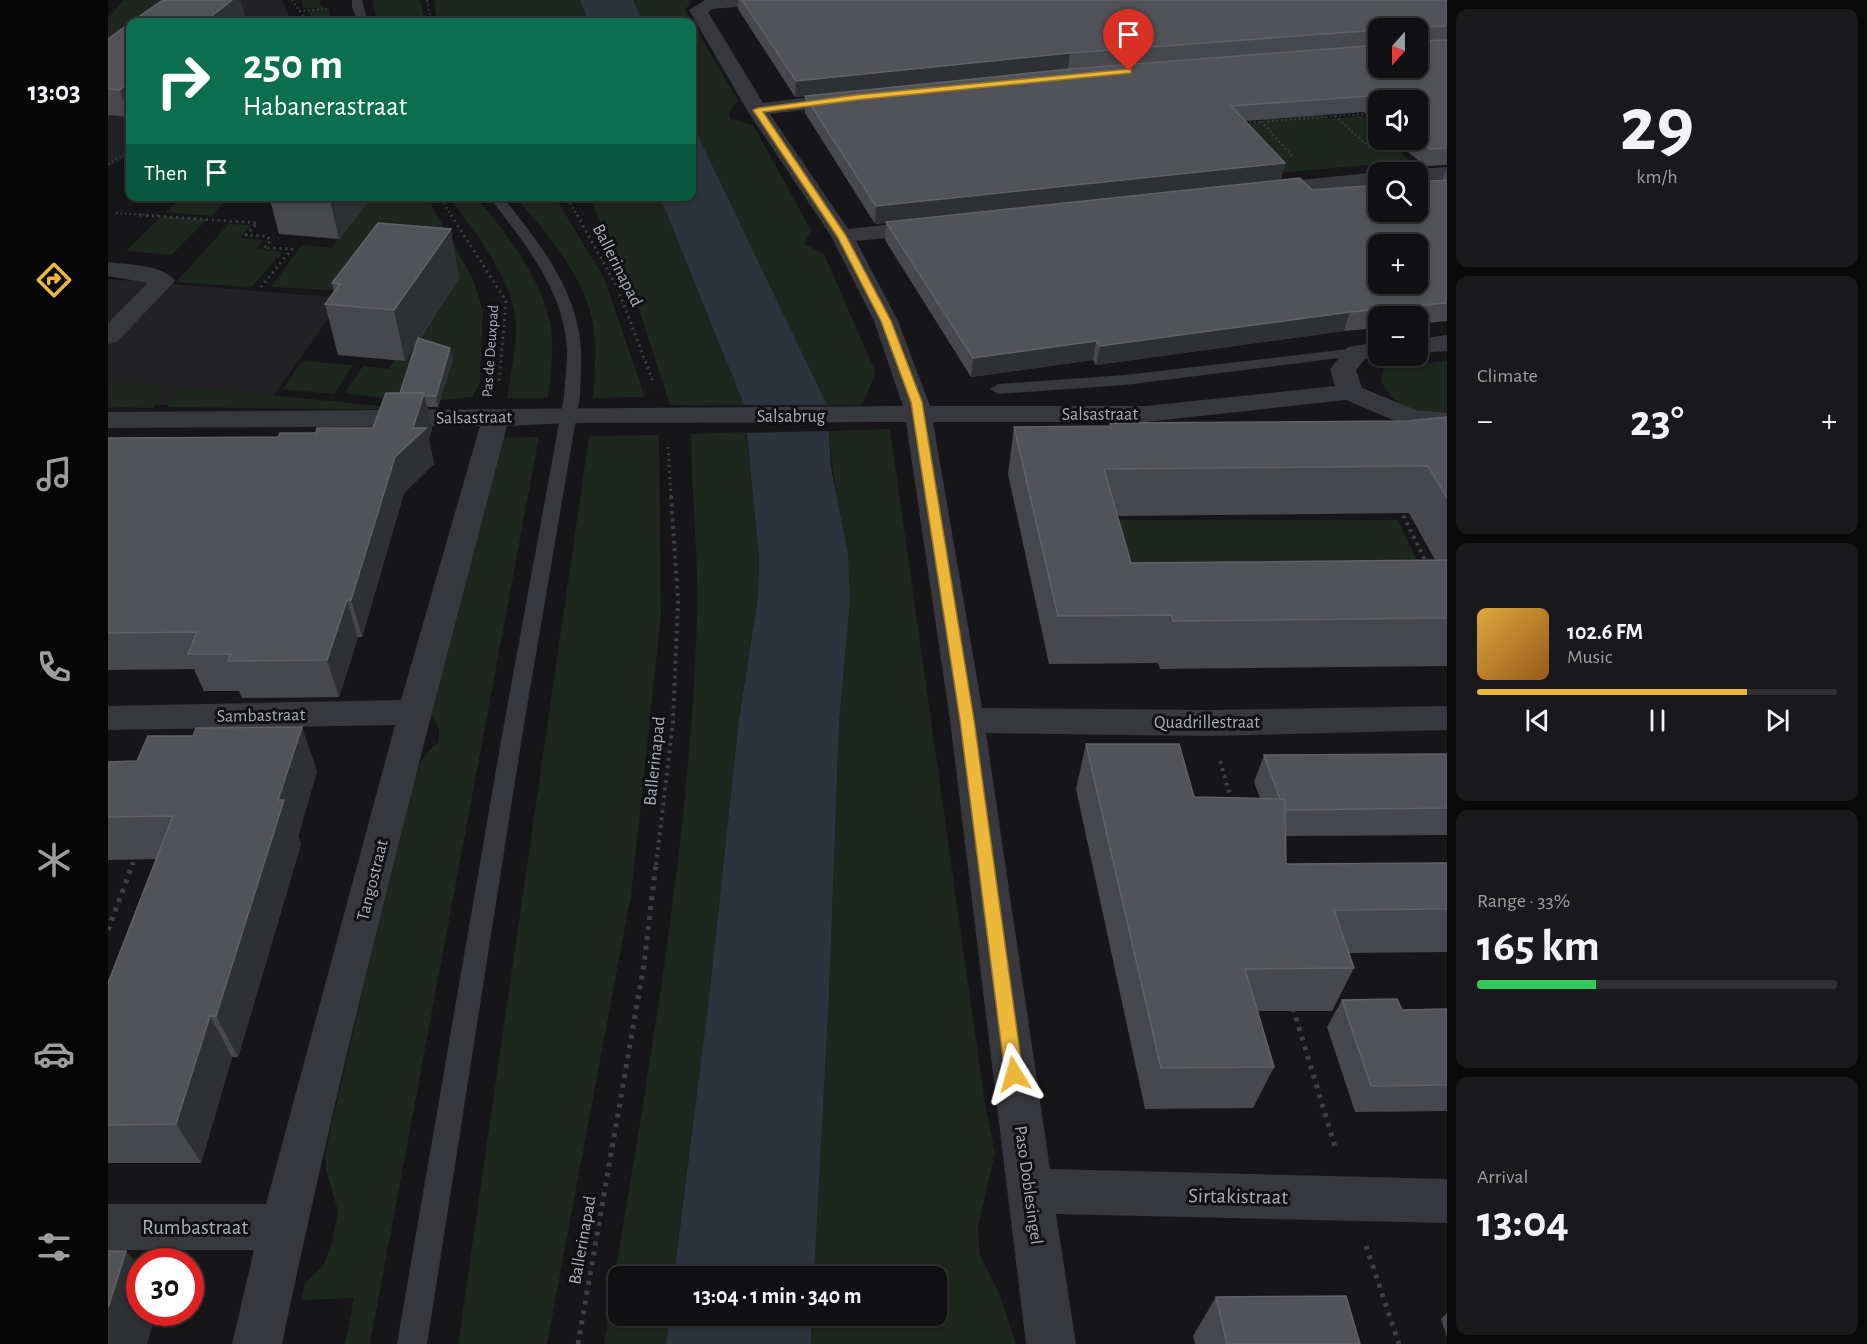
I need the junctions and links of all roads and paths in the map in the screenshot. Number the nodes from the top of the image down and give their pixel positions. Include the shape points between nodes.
1 (292, 0) edge
2 (357, 0) edge
3 (427, 0) edge
4 (756, 0) edge
5 (332, 8) dead end
6 (299, 11) junction
7 (304, 18) edge
8 (361, 18) edge
9 (431, 18) edge
10 (867, 96) edge
11 (1327, 108) edge
12 (758, 110) junction
13 (1253, 114) edge
14 (1368, 114) edge
15 (1336, 117) junction
16 (1261, 122) junction
17 (1237, 124) edge
18 (1368, 146) edge
19 (126, 153) edge
20 (108, 164) edge
21 (1447, 173) edge
22 (1428, 174) edge
23 (1368, 179) edge
24 (1317, 185) junction
25 (1247, 192) edge
26 (442, 201) edge
27 (499, 201) edge
28 (568, 201) edge
29 (116, 213) dead end
30 (944, 225) edge
31 (842, 236) junction
32 (108, 269) edge
33 (260, 288) dead end
34 (108, 337) edge
35 (1447, 343) edge
36 (1428, 345) edge
37 (1368, 351) edge
38 (998, 389) dead end
39 (1350, 392) junction
40 (918, 414) junction
41 (567, 415) junction
42 (661, 415) junction
43 (849, 415) joint
44 (733, 416) joint
45 (496, 418) junction
46 (108, 420) edge
47 (1447, 421) edge
48 (1399, 506) edge
49 (1429, 569) edge
50 (415, 712) junction
51 (108, 718) edge
52 (1447, 718) edge
53 (967, 720) junction
54 (1209, 723) junction
55 (1236, 814) edge
56 (137, 851) edge
57 (108, 930) edge
58 (1290, 996) edge
59 (1030, 1191) junction
60 (1351, 1198) junction
61 (1447, 1201) edge
62 (108, 1227) edge
63 (283, 1227) junction
64 (257, 1344) edge
65 (412, 1344) edge
66 (578, 1344) edge
67 (1052, 1344) edge
68 (1399, 1344) edge

1 - 6 path
2 - 8 lane
3 - 9 path
4 - 12 street, Paso Doblesingel via 709,4 698,10
5 - 6 path
6 - 7 path
10 - 12 street
11 - 15 path
12 - 31 street, Paso Doblesingel
13 - 16 path
14 - 15 path
15 - 16 path
15 - 18 path
16 - 17 path
16 - 24 path
19 - 20 path
21 - 22 street
23 - 24 street
24 - 25 street
26 - 45 path, Pas de Deuxpad via 506,301
27 - 41 lane via 540,252 565,301 574,351
28 - 42 path, Ballerinapad via 624,300 657,390
29 - 33 path via 257,223 246,235 266,236 271,240 264,248 292,249
30 - 31 street
31 - 40 street, Paso Doblesingel via 886,321
32 - 34 street via 163,281
35 - 36 street
37 - 38 lane, Salsastraat via 1125,380
37 - 39 street, Salsastraat via 1343,369
39 - 40 street, Salsastraat via 1146,414
39 - 47 street via 1386,410 1431,422
40 - 43 street, Salsastraat
40 - 53 street, Paso Doblesingel
41 - 42 street, Salsastraat
41 - 45 street, Salsastraat
41 - 65 lane
42 - 44 street, Salsastraat
42 - 66 path, Ballerinapad via 668,442 678,600 673,722 644,964
43 - 44 street, Salsabrug
45 - 46 street, Salsastraat
45 - 50 street, Tangostraat
48 - 49 path
50 - 51 street, Sambastraat
50 - 63 street, Tangostraat
52 - 54 street, Quadrillestraat
53 - 54 street, Quadrillestraat
53 - 59 street, Paso Doblesingel
54 - 55 path
56 - 57 path
58 - 60 path
59 - 60 street, Sirtakistraat
59 - 67 street, Paso Doblesingel
60 - 61 street, Sirtakistraat
60 - 68 path
62 - 63 street, Rumbastraat
63 - 64 street, Tangostraat

